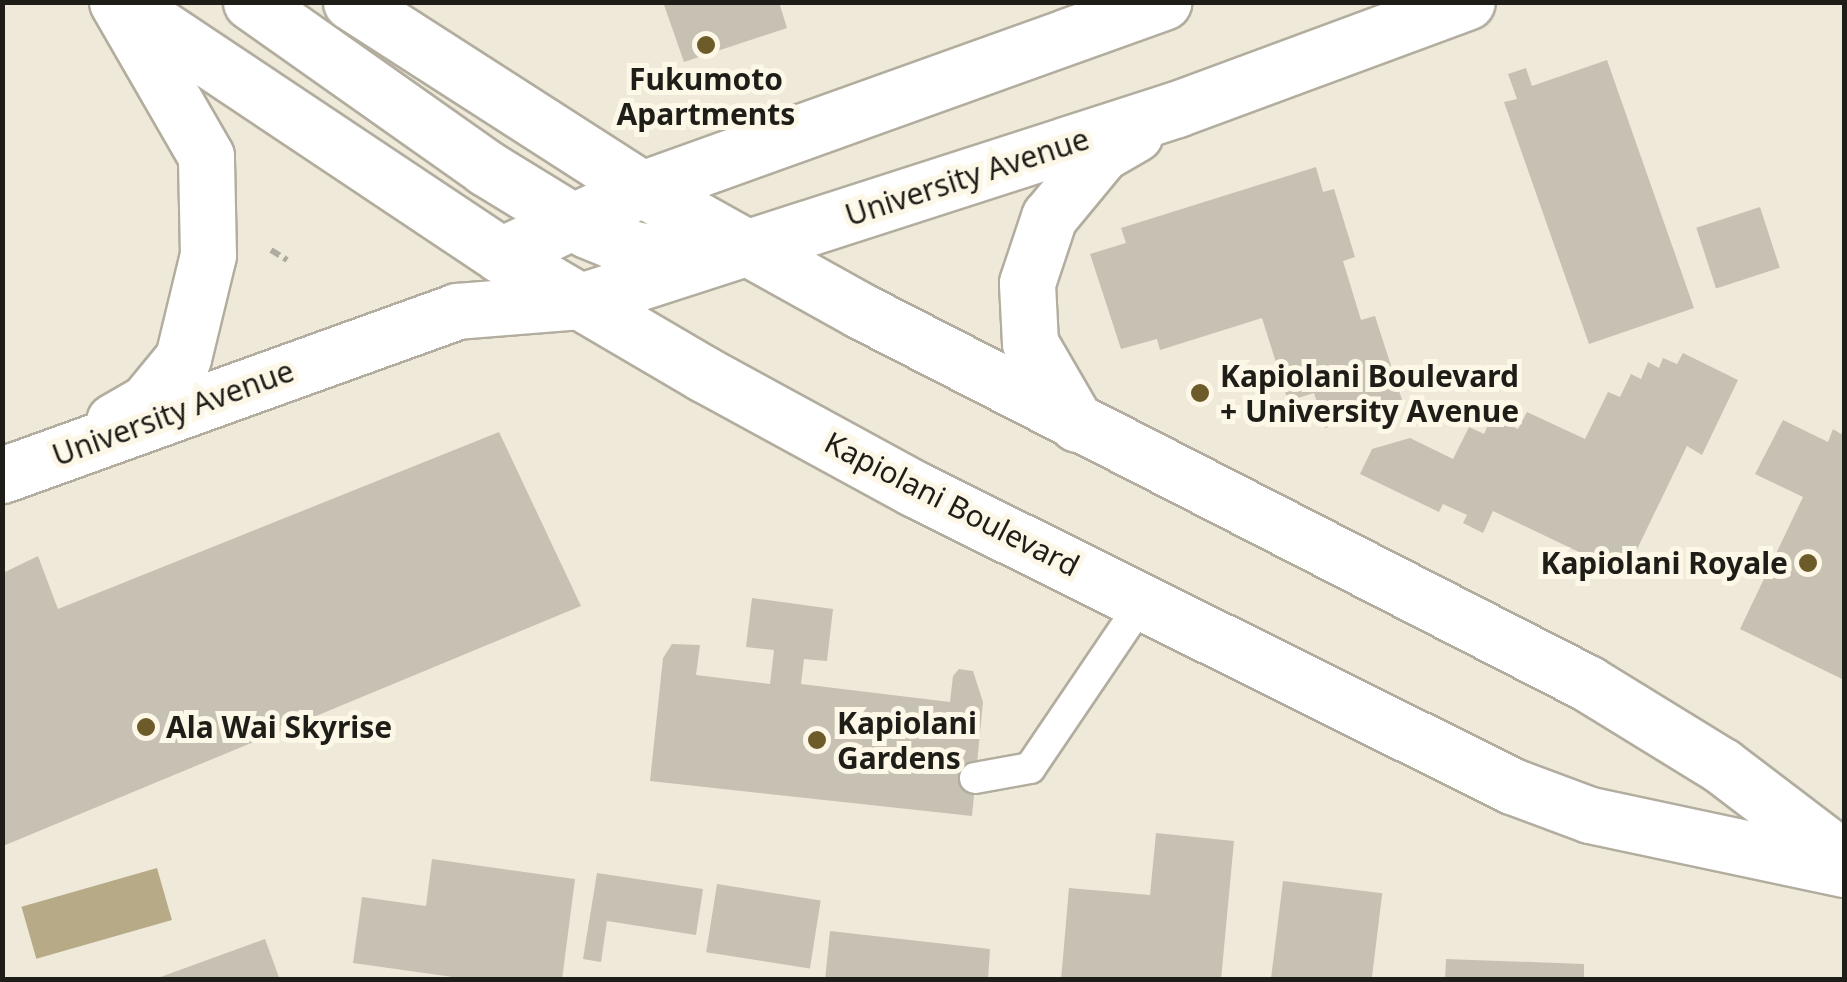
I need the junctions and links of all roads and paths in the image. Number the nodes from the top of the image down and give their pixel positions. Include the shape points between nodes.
1 (119, 2) edge
2 (251, 2) edge
3 (351, 2) edge
4 (1163, 2) edge
5 (1467, 2) edge
6 (1177, 109) junction
7 (642, 189) junction
8 (574, 222) junction
9 (746, 248) junction
10 (502, 255) junction
11 (581, 301) junction
12 (457, 311) junction
13 (1077, 424) junction
14 (55, 454) junction
15 (2, 475) edge
16 (1143, 601) junction
17 (975, 778) dead end
18 (1844, 859) edge
19 (1844, 868) edge

1 - 10 main road, Kapiolani Boulevard
1 - 14 main road via 206,156 208,254 184,358 147,402
2 - 8 main road
3 - 7 main road
4 - 7 main road
5 - 6 main road, University Avenue
6 - 9 main road, University Avenue
6 - 13 main road via 1102,153 1049,218 1028,283 1030,342
7 - 8 main road
7 - 9 main road
8 - 9 main road via 613,242 662,254
8 - 10 main road
9 - 11 main road, University Avenue
9 - 13 main road
10 - 11 main road, Kapiolani Boulevard
10 - 12 main road
11 - 12 main road, University Avenue
11 - 16 main road, Kapiolani Boulevard via 916,489
12 - 14 main road, University Avenue
13 - 18 main road via 1587,683 1722,766
14 - 15 main road, University Avenue
16 - 17 lane via 1030,768
16 - 19 main road, Kapiolani Boulevard via 1512,786 1590,815

